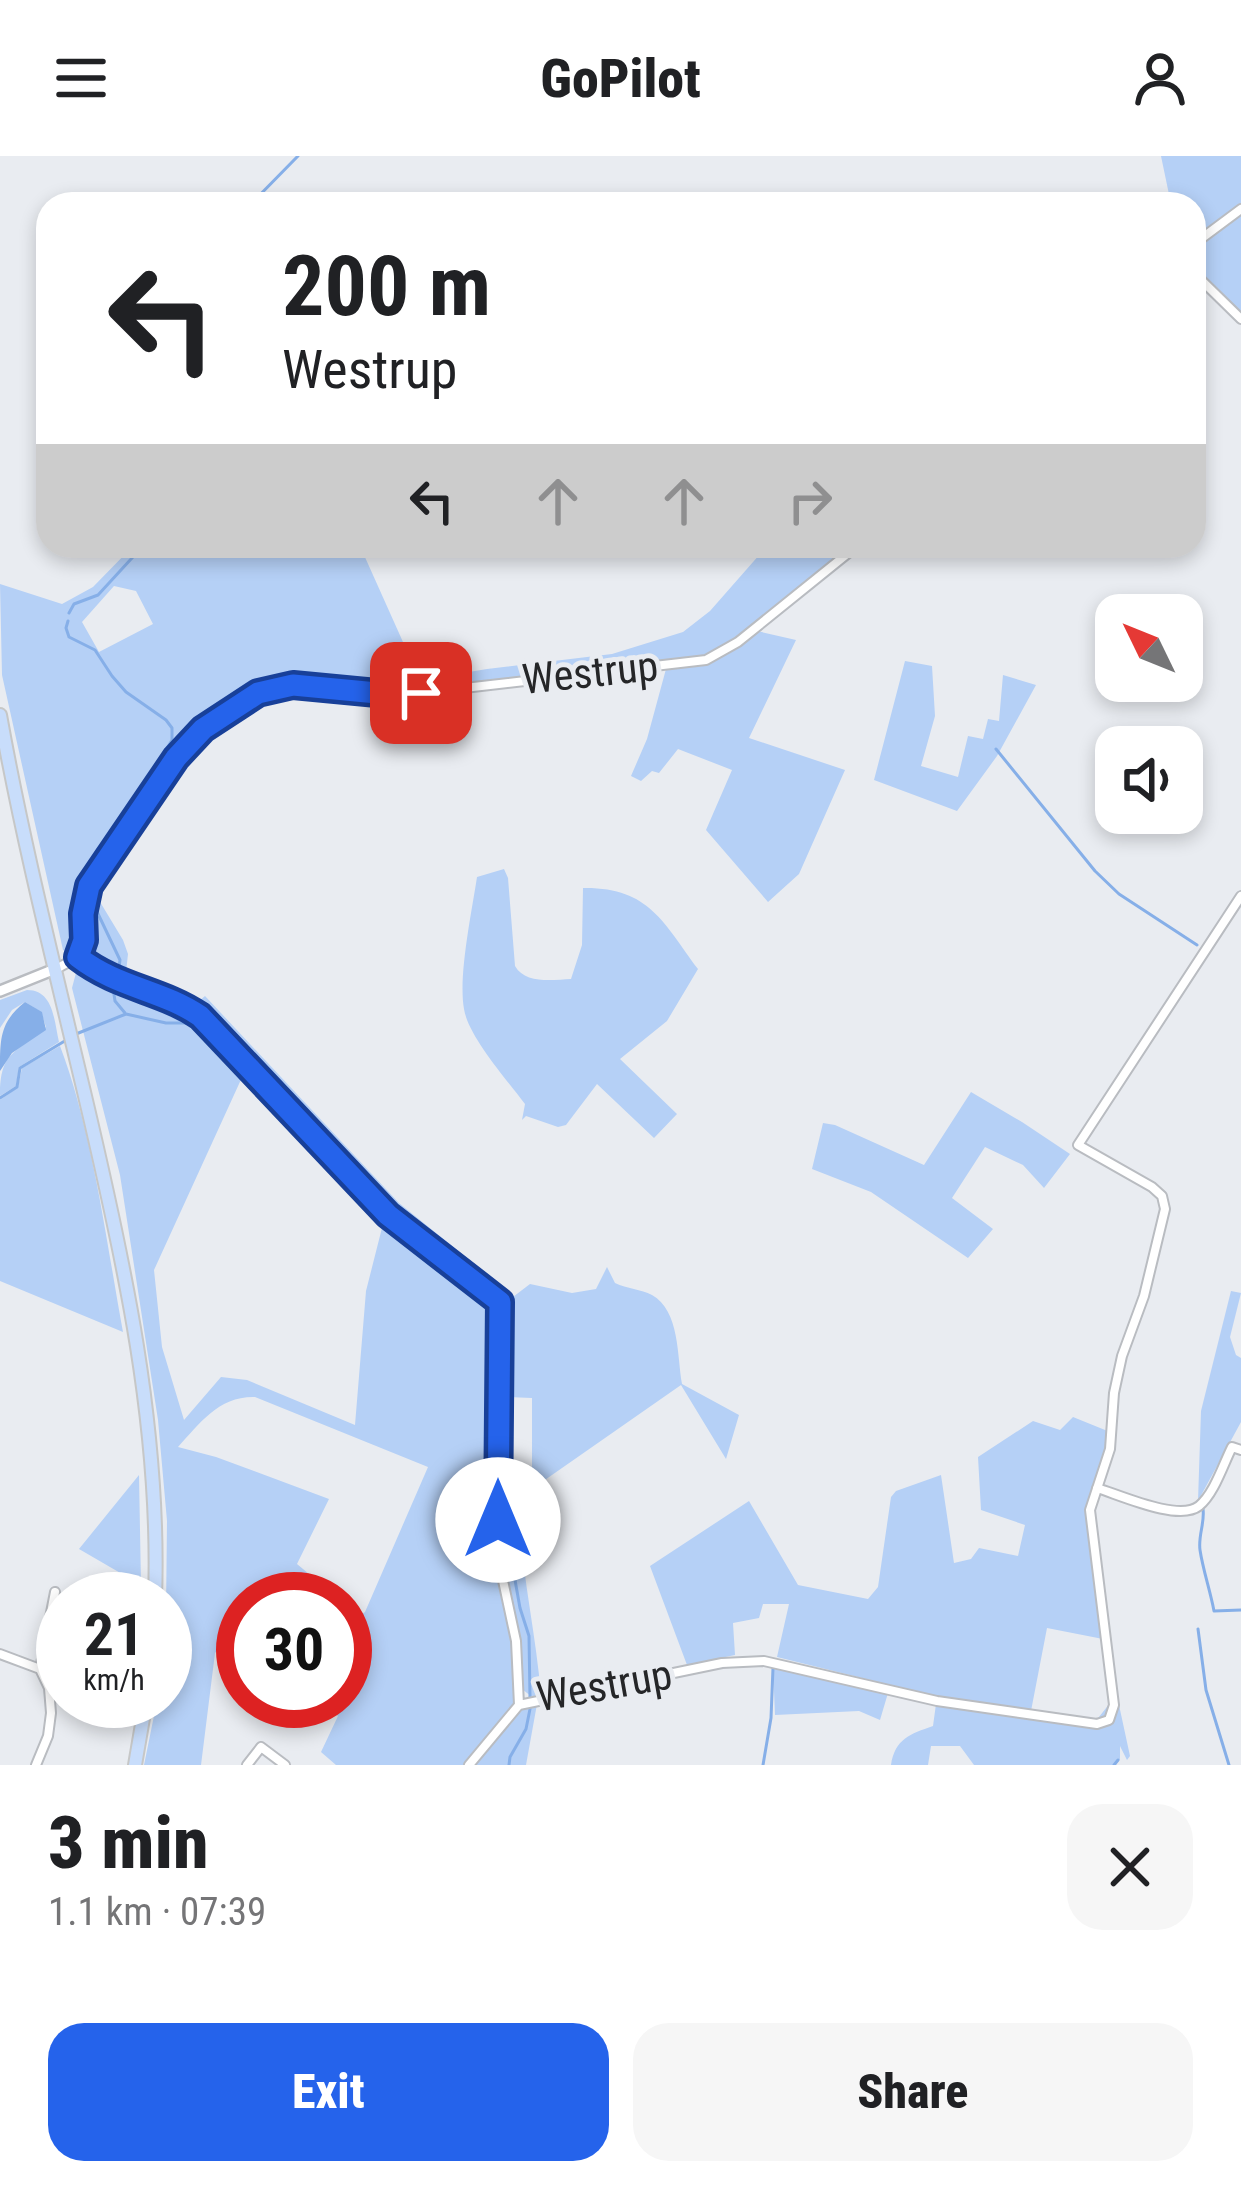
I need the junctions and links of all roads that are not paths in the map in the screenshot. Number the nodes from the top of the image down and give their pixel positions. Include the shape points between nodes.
1 (1241, 209) edge
2 (1206, 235) edge
3 (1206, 285) edge
4 (1241, 319) edge
5 (842, 558) edge
6 (0, 715) edge
7 (1241, 896) edge
8 (78, 957) junction
9 (55, 969) junction
10 (0, 991) edge
11 (1241, 1450) edge
12 (1097, 1488) junction
13 (153, 1572) edge
14 (0, 1654) edge
15 (36, 1668) edge
16 (518, 1705) junction
17 (49, 1728) edge
18 (141, 1728) edge
19 (36, 1765) edge
20 (135, 1765) edge
21 (247, 1765) edge
22 (285, 1765) edge
23 (469, 1765) edge

1 - 2 street
3 - 4 street
5 - 8 street, Westrup via 706,660 421,693 293,685 258,693 176,758 89,886
6 - 9 main road
7 - 12 street, Westrup via 1078,1145 1152,1187 1165,1209 1116,1380 1110,1449
8 - 9 street
8 - 16 street, Westrup via 200,1016 388,1215 500,1302 499,1562 516,1641
9 - 10 street
9 - 13 main road via 139,1354
11 - 12 street via 1232,1447 1202,1504 1186,1513
12 - 16 street, Westrup via 1090,1520 1114,1705 1103,1723 937,1701 754,1660
14 - 15 street
16 - 23 street
17 - 19 street
18 - 20 main road
21 - 22 street via 264,1748

